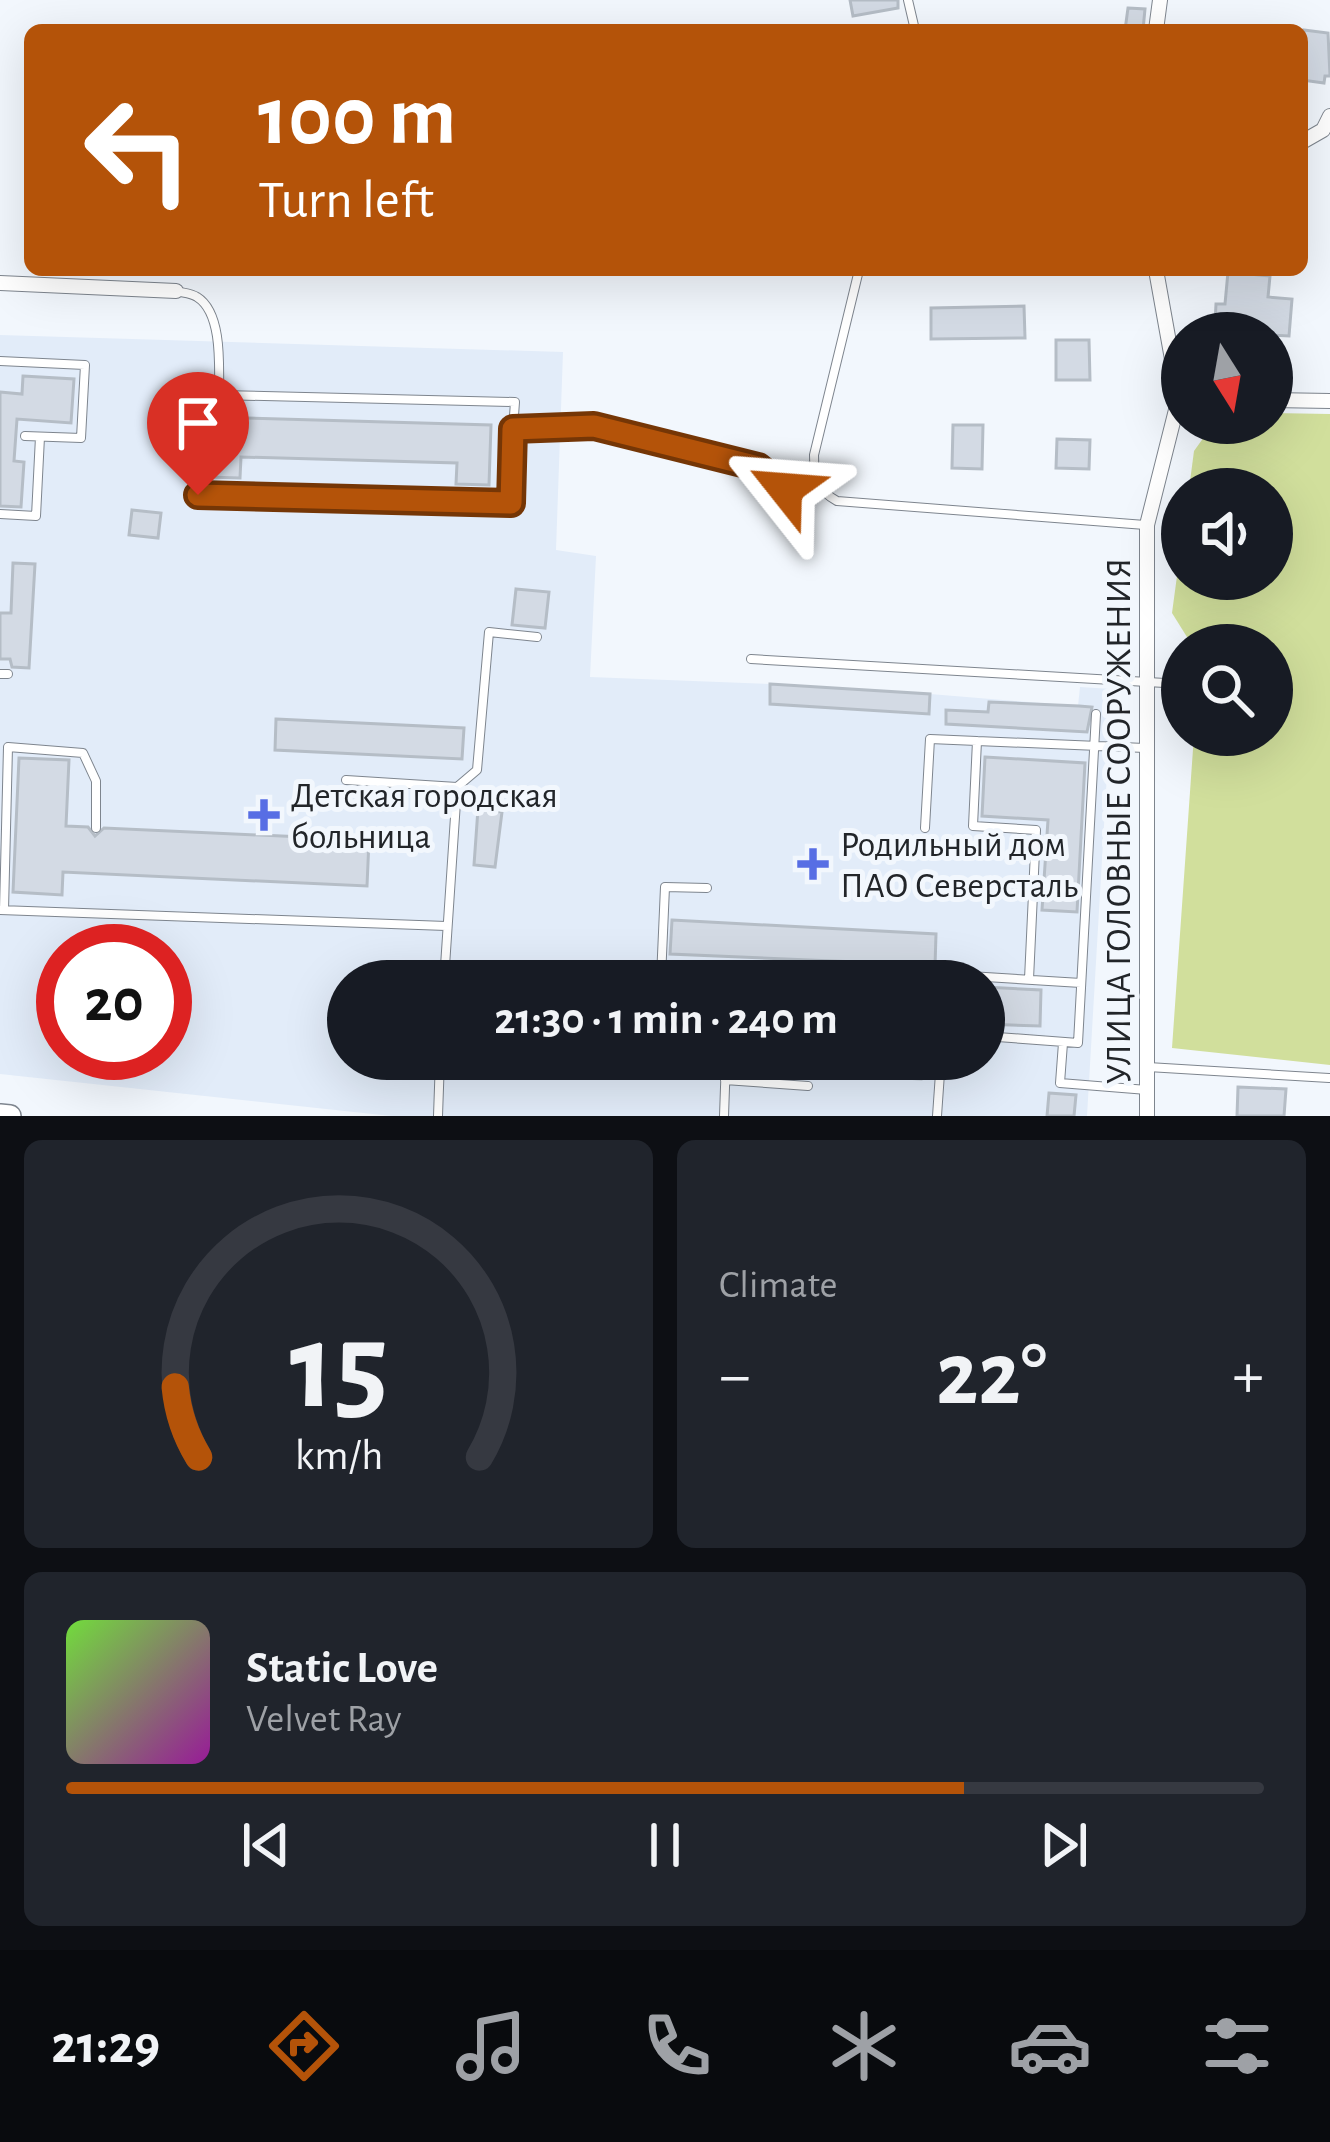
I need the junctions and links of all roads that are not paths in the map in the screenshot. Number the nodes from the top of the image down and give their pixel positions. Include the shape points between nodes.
1 (1330, 116) edge
2 (1308, 139) edge
3 (858, 276) edge
4 (1157, 276) edge
5 (0, 284) edge
6 (176, 291) joint
7 (1164, 312) edge
8 (0, 361) edge
9 (219, 395) junction
10 (1293, 400) edge
11 (1330, 401) edge
12 (513, 429) junction
13 (25, 436) dead end
14 (40, 437) junction
15 (1168, 444) edge
16 (821, 492) junction
17 (0, 514) edge
18 (1147, 525) junction
19 (537, 638) dead end
20 (751, 659) dead end
21 (1145, 682) junction
22 (1161, 683) edge
23 (1096, 714) dead end
24 (977, 741) junction
25 (1095, 746) junction
26 (1145, 748) junction
27 (346, 780) dead end
28 (457, 787) junction
29 (96, 828) dead end
30 (925, 828) dead end
31 (707, 888) dead end
32 (2, 910) edge
33 (446, 926) junction
34 (445, 960) edge
35 (662, 960) edge
36 (1005, 978) edge
37 (1029, 979) junction
38 (1081, 983) junction
39 (1005, 1038) edge
40 (1064, 1043) junction
41 (1148, 1067) junction
42 (1329, 1078) edge
43 (439, 1080) edge
44 (725, 1080) joint
45 (940, 1080) edge
46 (808, 1086) dead end
47 (1148, 1090) junction
48 (0, 1115) edge
49 (10, 1116) edge
50 (438, 1116) edge
51 (724, 1116) edge
52 (937, 1116) edge
53 (1147, 1116) edge

1 - 2 street
3 - 16 lane via 814,455
4 - 7 street, УЛИЦА ГОЛОВНЫЕ СООРУЖЕНИЯ
5 - 6 street
6 - 9 lane via 211,312
8 - 14 lane via 85,365 81,438
9 - 12 lane via 515,402
9 - 12 lane via 200,395 198,495 511,503
10 - 11 street
12 - 16 lane via 594,426 758,467 785,489
13 - 14 lane
14 - 17 lane via 36,516
15 - 18 street, УЛИЦА ГОЛОВНЫЕ СООРУЖЕНИЯ
16 - 18 lane via 837,502
18 - 21 street, УЛИЦА ГОЛОВНЫЕ СООРУЖЕНИЯ
19 - 28 lane via 489,632 477,770
20 - 21 lane
21 - 22 lane
21 - 26 street, УЛИЦА ГОЛОВНЫЕ СООРУЖЕНИЯ
23 - 25 lane
24 - 25 lane
24 - 30 lane via 930,739
24 - 37 lane via 973,826 1036,830
25 - 26 lane
25 - 38 lane
26 - 41 street, УЛИЦА ГОЛОВНЫЕ СООРУЖЕНИЯ
27 - 28 lane
28 - 33 lane
29 - 32 lane via 96,782 82,753 8,747
31 - 35 lane via 665,887
32 - 33 lane
33 - 34 lane
36 - 37 lane
37 - 38 lane
38 - 40 lane via 1078,1043
39 - 40 lane
40 - 47 lane via 1060,1083
41 - 42 lane
41 - 47 street, УЛИЦА ГОЛОВНЫЕ СООРУЖЕНИЯ
43 - 50 lane
44 - 46 lane
44 - 51 lane
45 - 52 lane
47 - 53 street, УЛИЦА ГОЛОВНЫЕ СООРУЖЕНИЯ
48 - 49 main road

